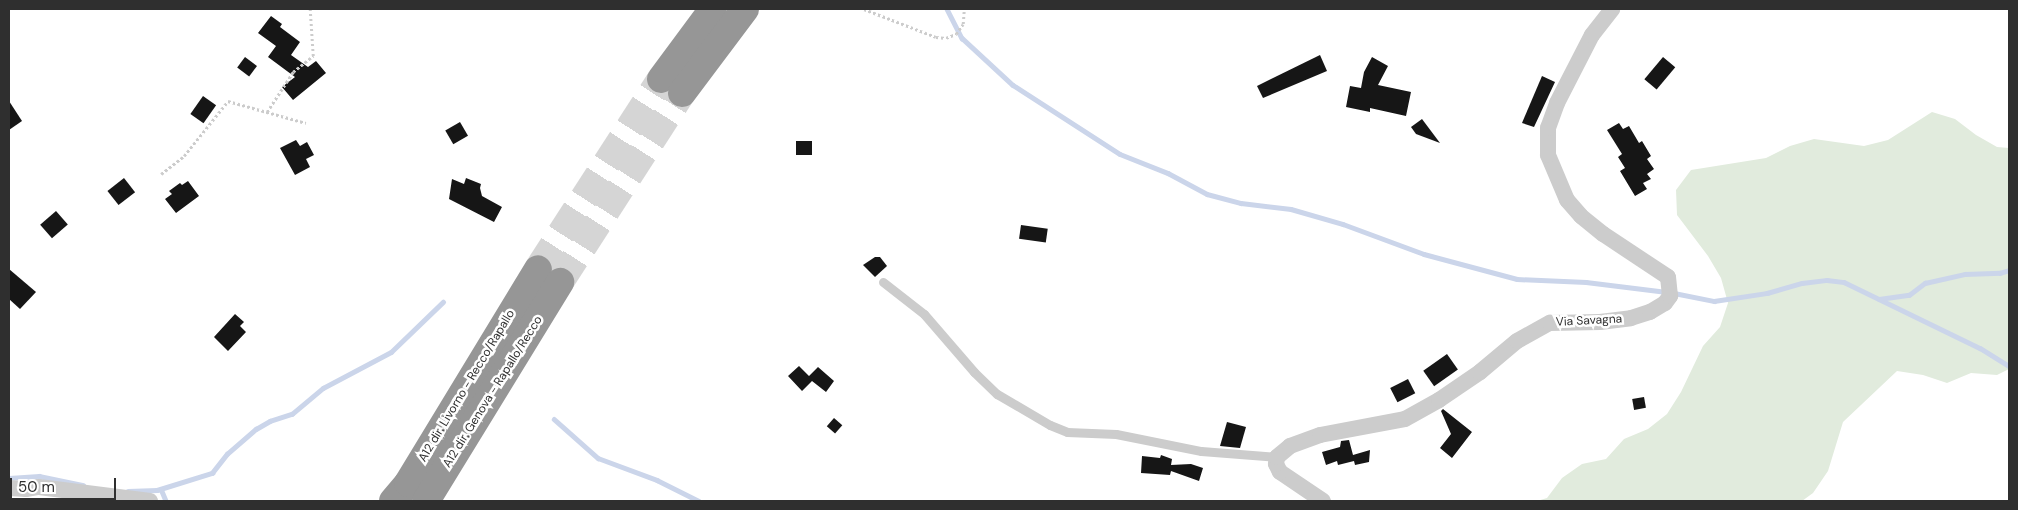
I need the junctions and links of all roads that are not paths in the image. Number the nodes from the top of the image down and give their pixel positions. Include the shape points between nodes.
1 (713, 9) edge
2 (745, 9) edge
3 (1612, 9) edge
4 (549, 276) joint
5 (883, 282) dead end
6 (1277, 457) junction
7 (9, 488) edge
8 (150, 501) edge
9 (394, 501) edge
10 (426, 501) edge
11 (1323, 501) edge

1 - 2 highway via 672,86
3 - 6 street, Via Savagna via 1592,35 1557,103 1548,128 1548,155 1567,200 1580,216 1668,277 1670,296 1665,303 1631,318 1550,323 1517,340 1472,378 1405,419 1298,442
4 - 9 highway, A12 dir. Livorno - Recco/Rapallo
4 - 10 highway, A12 dir. Genova - Rapallo/Recco
5 - 6 lane via 924,314 997,394 1050,425 1067,432 1116,434 1201,451
6 - 11 street via 1280,472
7 - 8 street via 26,490 39,487

